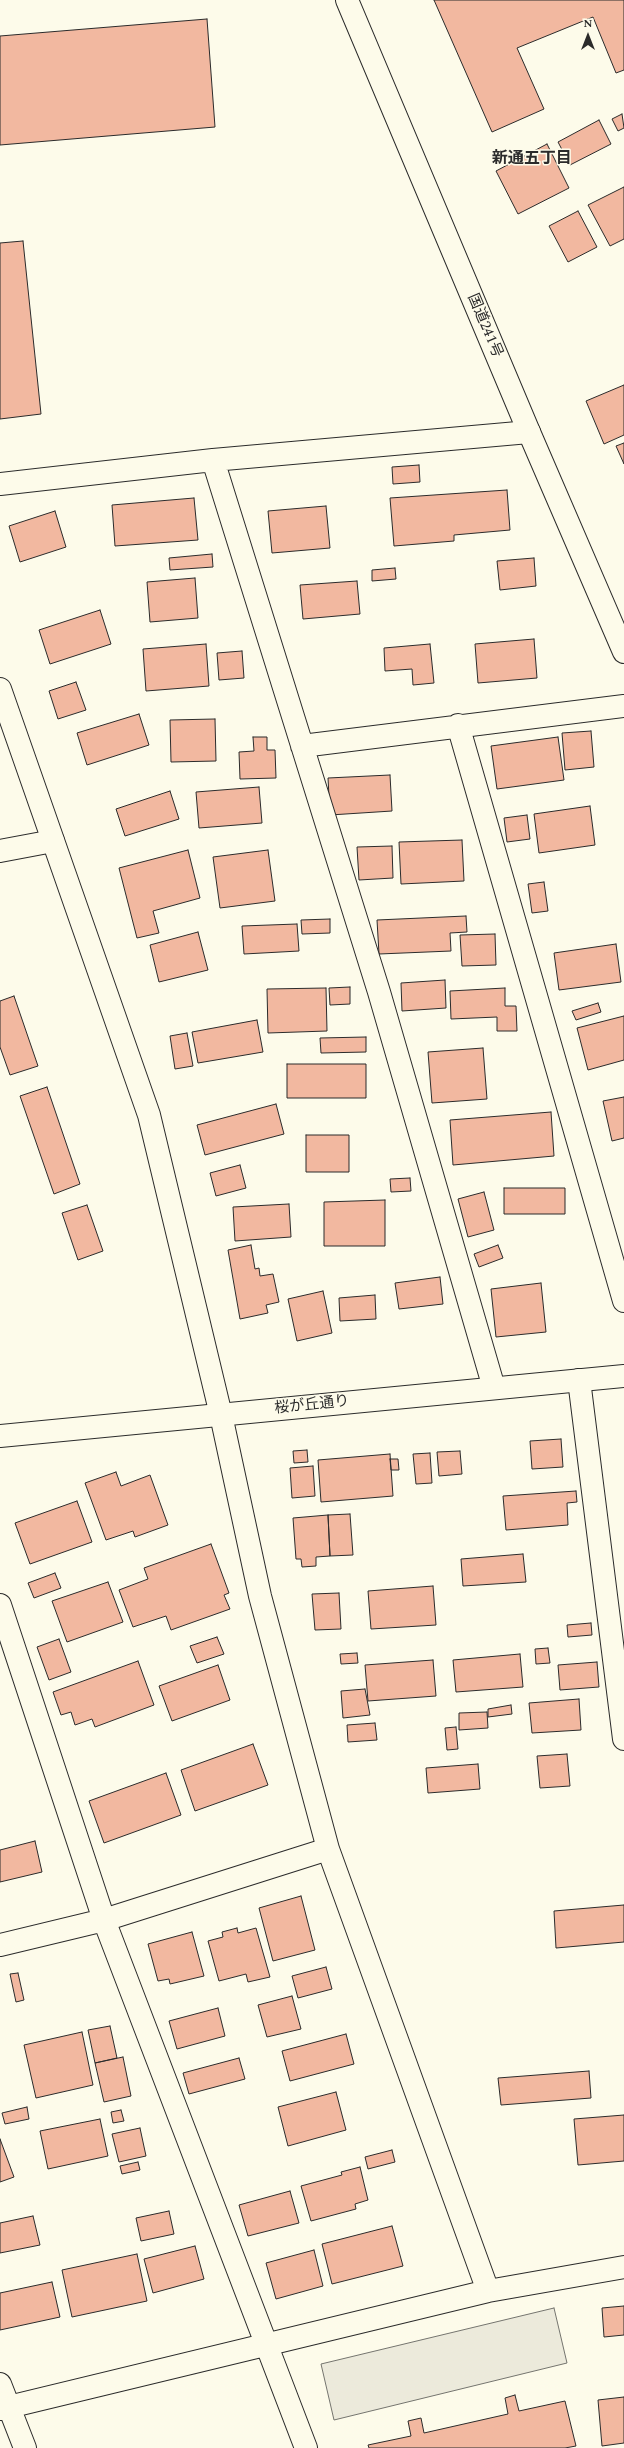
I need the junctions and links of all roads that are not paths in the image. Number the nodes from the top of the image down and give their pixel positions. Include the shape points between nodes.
1 (347, 0) edge
2 (529, 432) junction
3 (214, 460) junction
4 (0, 484) edge
5 (624, 652) edge
6 (0, 689) edge
7 (624, 706) edge
8 (458, 725) junction
9 (302, 746) junction
10 (53, 841) junction
11 (0, 851) edge
12 (624, 1301) edge
13 (624, 1376) edge
14 (579, 1380) junction
15 (494, 1388) junction
16 (221, 1415) junction
17 (0, 1436) edge
18 (0, 1605) edge
19 (624, 1739) edge
20 (328, 1849) junction
21 (104, 1920) junction
22 (0, 1945) edge
23 (624, 2267) edge
24 (488, 2291) junction
25 (265, 2343) junction
26 (0, 2384) edge
27 (4, 2408) edge
28 (25, 2448) edge
29 (306, 2448) edge

1 - 2 main road, 国道241号
2 - 3 main road
2 - 5 main road, 国道241号
3 - 4 main road
3 - 9 main road
6 - 10 main road
7 - 8 main road
8 - 9 main road
8 - 12 main road
9 - 15 main road via 379,992
10 - 11 main road
10 - 16 main road via 149,1116
13 - 14 main road, 桜が丘通り
14 - 15 main road, 桜が丘通り
14 - 19 main road
15 - 16 main road, 桜が丘通り
16 - 17 main road, 桜が丘通り
16 - 20 main road via 260,1596
18 - 21 main road
20 - 21 main road
20 - 24 main road
21 - 22 main road
21 - 25 main road
23 - 24 main road
24 - 25 main road
25 - 27 main road
25 - 29 main road
26 - 27 main road
27 - 28 main road

